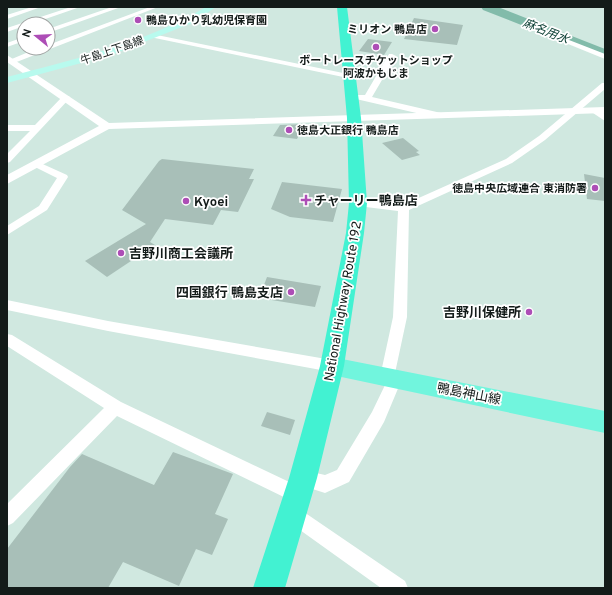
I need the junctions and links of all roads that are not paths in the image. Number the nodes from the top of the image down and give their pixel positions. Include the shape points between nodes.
1 (38, 7) edge
2 (77, 7) edge
3 (102, 7) edge
4 (155, 7) edge
5 (212, 7) edge
6 (342, 7) edge
7 (114, 8) edge
8 (134, 15) junction
9 (49, 16) edge
10 (7, 17) edge
11 (56, 28) edge
12 (533, 28) dead end
13 (152, 36) junction
14 (56, 44) edge
15 (19, 56) edge
16 (392, 56) dead end
17 (605, 57) edge
18 (9, 59) edge
19 (32, 74) junction
20 (348, 76) junction
21 (7, 80) edge
22 (605, 85) edge
23 (358, 97) junction
24 (66, 98) junction
25 (576, 111) junction
26 (603, 111) edge
27 (438, 114) junction
28 (354, 118) junction
29 (605, 118) edge
30 (107, 126) junction
31 (7, 128) edge
32 (37, 128) junction
33 (7, 160) edge
34 (36, 164) junction
35 (7, 180) edge
36 (358, 203) junction
37 (404, 208) junction
38 (7, 232) edge
39 (7, 305) edge
40 (7, 338) edge
41 (332, 366) junction
42 (391, 378) junction
43 (115, 407) junction
44 (605, 422) edge
45 (298, 495) junction
46 (7, 517) edge
47 (269, 588) edge
48 (398, 588) edge

1 - 10 street
2 - 9 street
3 - 7 street
4 - 8 street
5 - 13 main road, 牛島上下島線 via 189,21
6 - 20 highway, National Highway Route 192
7 - 8 street
7 - 11 street
8 - 14 street
12 - 17 street
13 - 19 main road, 牛島上下島線 via 108,53
13 - 20 street
15 - 18 street
16 - 23 street
18 - 19 street
19 - 21 main road, 牛島上下島線
19 - 24 street
20 - 23 highway, National Highway Route 192
22 - 25 street
23 - 27 street
23 - 28 highway, National Highway Route 192
24 - 30 street
24 - 32 street
25 - 26 street
25 - 27 street
25 - 37 street via 509,161
26 - 29 street
27 - 28 street
28 - 30 street
28 - 36 highway, National Highway Route 192
30 - 34 street
31 - 32 street
32 - 33 street
34 - 35 street
34 - 38 street via 62,177 43,208
36 - 37 street
36 - 41 highway, National Highway Route 192
37 - 42 street via 400,317
39 - 41 street via 108,326
40 - 43 street
41 - 42 main road, 鴨島神山線
41 - 45 highway, National Highway Route 192
42 - 44 main road, 鴨島神山線
42 - 45 street via 378,417 343,476
43 - 45 street
43 - 46 street
45 - 47 highway, National Highway Route 192
45 - 48 street

